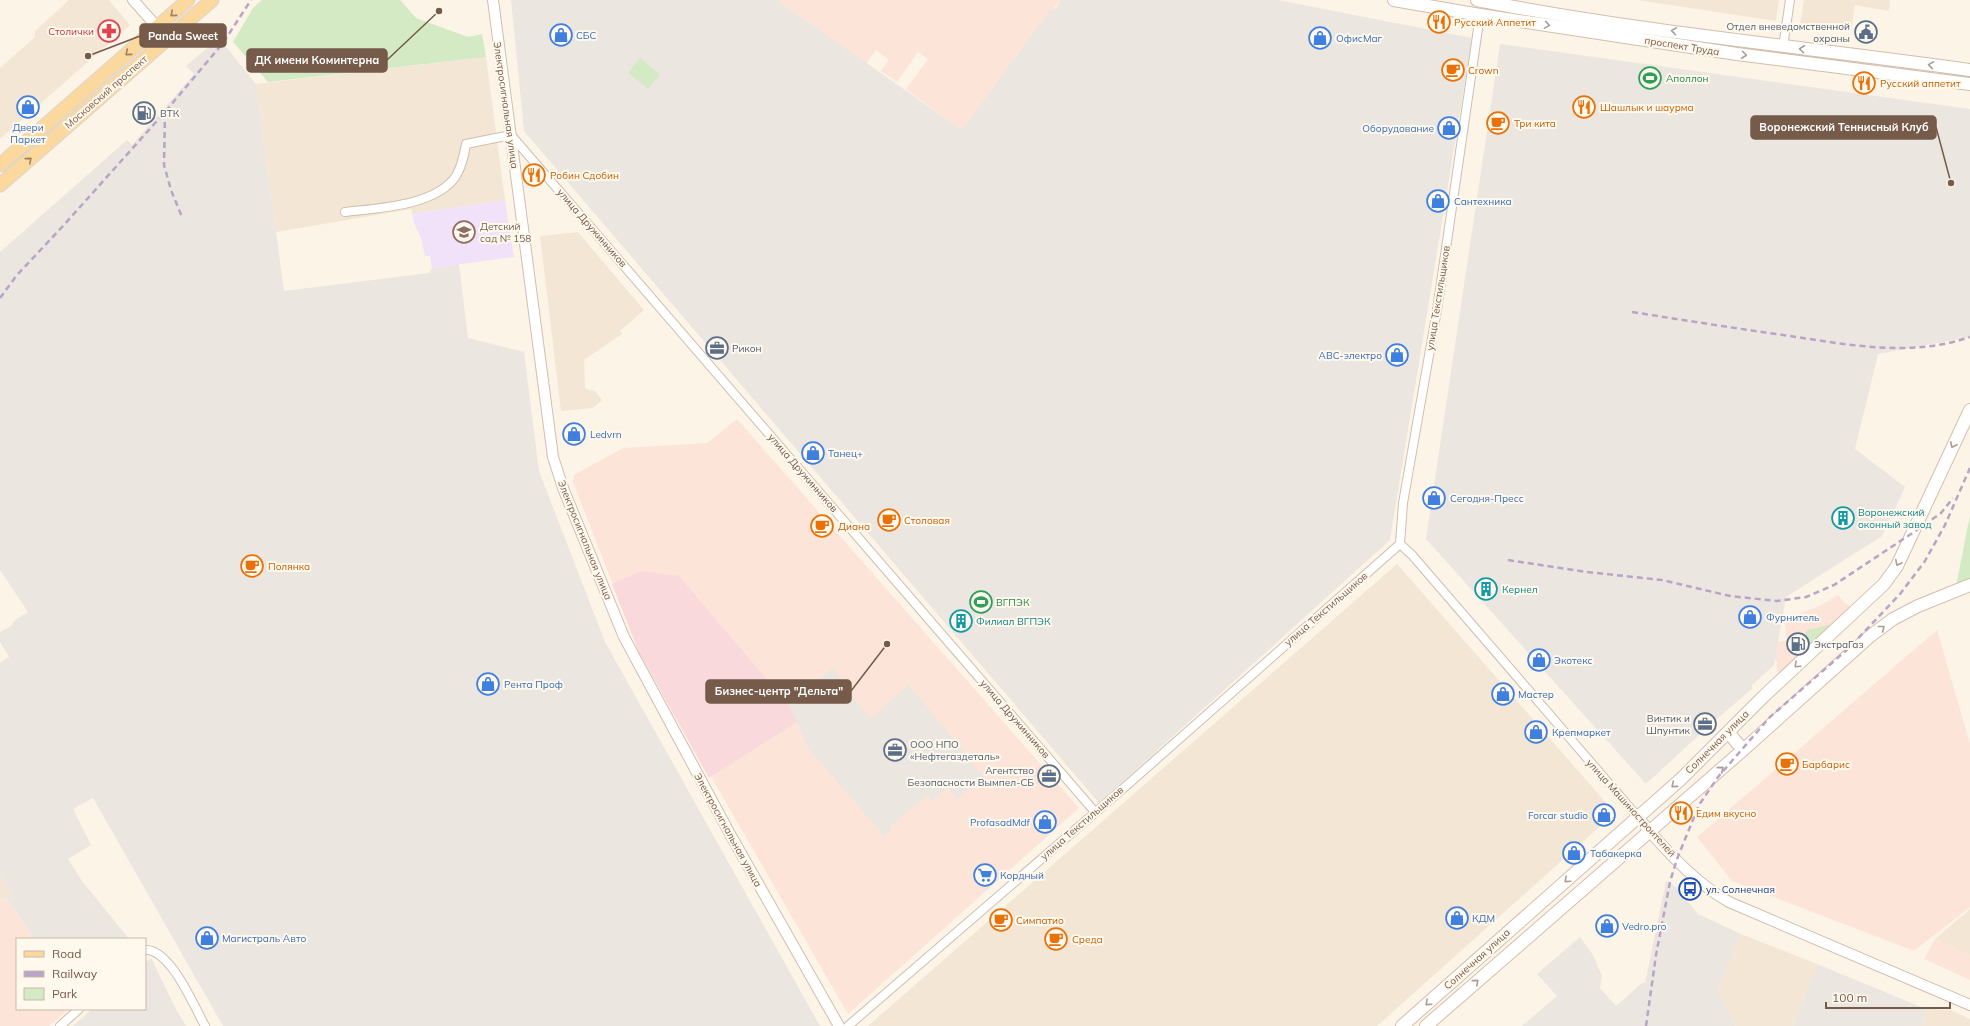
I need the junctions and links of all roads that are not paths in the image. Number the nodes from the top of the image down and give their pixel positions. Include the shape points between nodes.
1 (133, 0) edge
2 (188, 0) edge
3 (212, 0) edge
4 (493, 0) edge
5 (1394, 0) edge
6 (1790, 0) edge
7 (1479, 1) edge
8 (1480, 15) junction
9 (157, 27) junction
10 (167, 38) junction
11 (1783, 47) junction
12 (1781, 59) junction
13 (1970, 70) edge
14 (1970, 84) edge
15 (512, 135) junction
16 (0, 165) edge
17 (0, 185) edge
18 (345, 212) dead end
19 (1970, 410) edge
20 (1400, 544) junction
21 (1970, 585) edge
22 (1728, 732) junction
23 (1743, 750) junction
24 (1095, 812) junction
25 (1637, 816) junction
26 (1649, 830) junction
27 (146, 950) edge
28 (1970, 1005) edge
29 (79, 1010) edge
30 (60, 1026) edge
31 (205, 1026) edge
32 (839, 1026) edge
33 (848, 1026) edge
34 (1402, 1026) edge
35 (1426, 1026) edge

1 - 9 street
2 -> 9 main road, Московский проспект
3 - 10 main road, Московский проспект
4 - 15 street, Электросигнальная улица
5 - 8 main road, проспект Труда
6 - 11 street
7 - 8 main road
11 -> 7 main road, проспект Труда via 1543,13
8 -> 12 main road, проспект Труда
8 - 20 street, улица Текстильщиков via 1437,310 1403,503
9 - 10 street
9 -> 16 main road, Московский проспект
17 -> 10 main road, Московский проспект
11 - 12 main road
13 -> 11 main road, проспект Труда
12 - 14 main road, проспект Труда
15 - 18 street via 466,144 464,159 456,176 440,191 417,201
15 - 24 street, улица Дружинников
15 - 32 street, Электросигнальная улица via 553,457 563,488 624,637 730,834
19 -> 22 main road, Солнечная улица via 1897,566 1884,584
20 - 24 street, улица Текстильщиков
20 - 25 street, улица Машиностроителей
23 -> 21 main road, Солнечная улица via 1869,637 1893,619
22 - 23 main road
22 -> 25 main road, Солнечная улица via 1681,779
26 -> 23 main road, Солнечная улица
24 - 33 street, улица Текстильщиков
25 - 26 street, улица Машиностроителей
25 -> 34 main road, Солнечная улица
26 - 28 street, улица Машиностроителей via 1700,882 1729,902
35 -> 26 main road, Солнечная улица
27 - 31 street via 162,955 171,965
29 - 30 street

